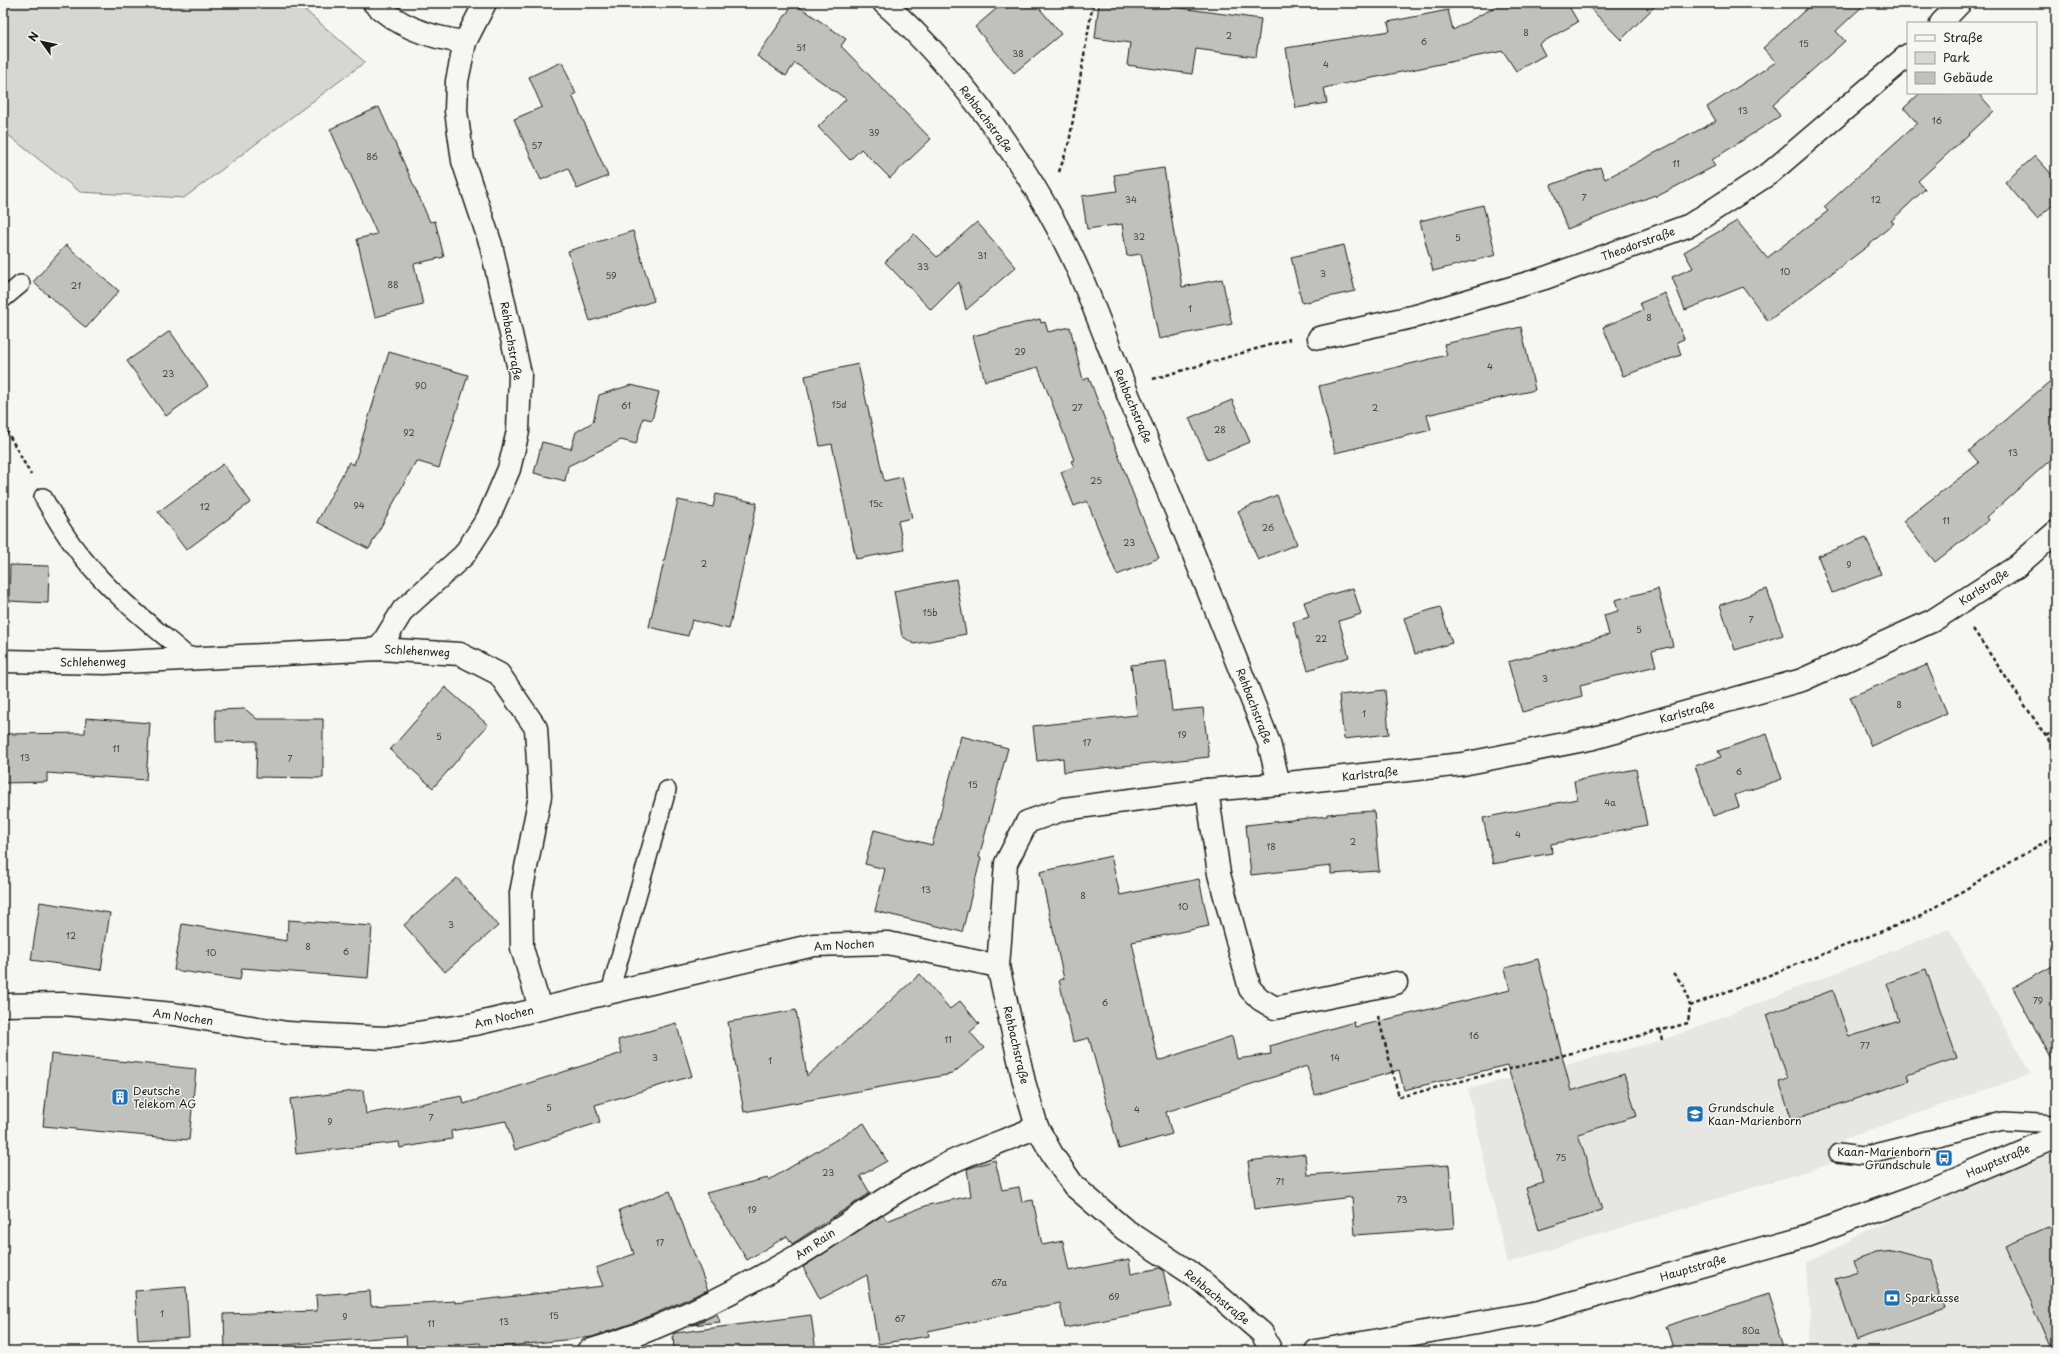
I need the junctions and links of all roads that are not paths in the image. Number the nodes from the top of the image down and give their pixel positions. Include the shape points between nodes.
1 (374, 3) edge
2 (485, 3) edge
3 (884, 3) edge
4 (1960, 3) edge
5 (1942, 22) edge
6 (465, 42) junction
7 (1907, 56) edge
8 (21, 284) dead end
9 (3, 299) edge
10 (1319, 338) road end
11 (43, 497) road end
12 (2056, 532) edge
13 (379, 649) junction
14 (190, 658) junction
15 (3, 661) edge
16 (1279, 784) junction
17 (667, 790) dead end
18 (1207, 790) junction
19 (998, 966) junction
20 (1396, 983) dead end
21 (610, 992) junction
22 (3, 1005) edge
23 (540, 1008) junction
24 (2056, 1124) edge
25 (1037, 1127) junction
26 (2056, 1136) edge
27 (1838, 1153) dead end
28 (588, 1351) edge
29 (1271, 1351) edge
30 (1316, 1351) edge

1 - 6 street via 421,33
2 - 6 street, Rehbachstraße
3 - 16 street, Rehbachstraße via 934,53 996,129 1047,208 1079,272 1170,496 1269,743
4 - 5 street
6 - 13 street, Rehbachstraße via 457,81 456,111 463,161 491,245 520,374 518,431 509,469 488,518 464,555 403,610
7 - 10 street, Theodorstraße via 1770,173 1690,225 1545,278 1416,316
8 - 9 lane
11 - 14 lane via 83,559 116,594
12 - 16 street, Karlstraße via 2016,567 1932,621 1802,680 1594,738 1463,764
13 - 14 street, Schlehenweg
13 - 23 street, Schlehenweg via 460,654 499,674 536,728 540,796 521,893 522,948
14 - 15 street, Schlehenweg via 105,663
16 - 18 street, Rehbachstraße
17 - 21 lane
18 - 19 street, Rehbachstraße via 1064,809 1027,822 1006,863
18 - 20 street via 1219,874 1250,989 1275,1008
19 - 21 street, Am Nochen via 888,943 814,945
19 - 25 street, Rehbachstraße via 1024,1082
21 - 23 street, Am Nochen
22 - 23 street, Am Nochen via 64,1004 174,1014 287,1033 385,1038 475,1024
24 - 27 lane via 2003,1121 1862,1156
25 - 28 street, Am Rain via 931,1171 864,1211 793,1259 712,1302 620,1342
25 - 29 street, Rehbachstraße via 1074,1186 1124,1229 1198,1278 1262,1333
26 - 30 street, Hauptstraße via 1916,1196 1806,1236 1539,1312

